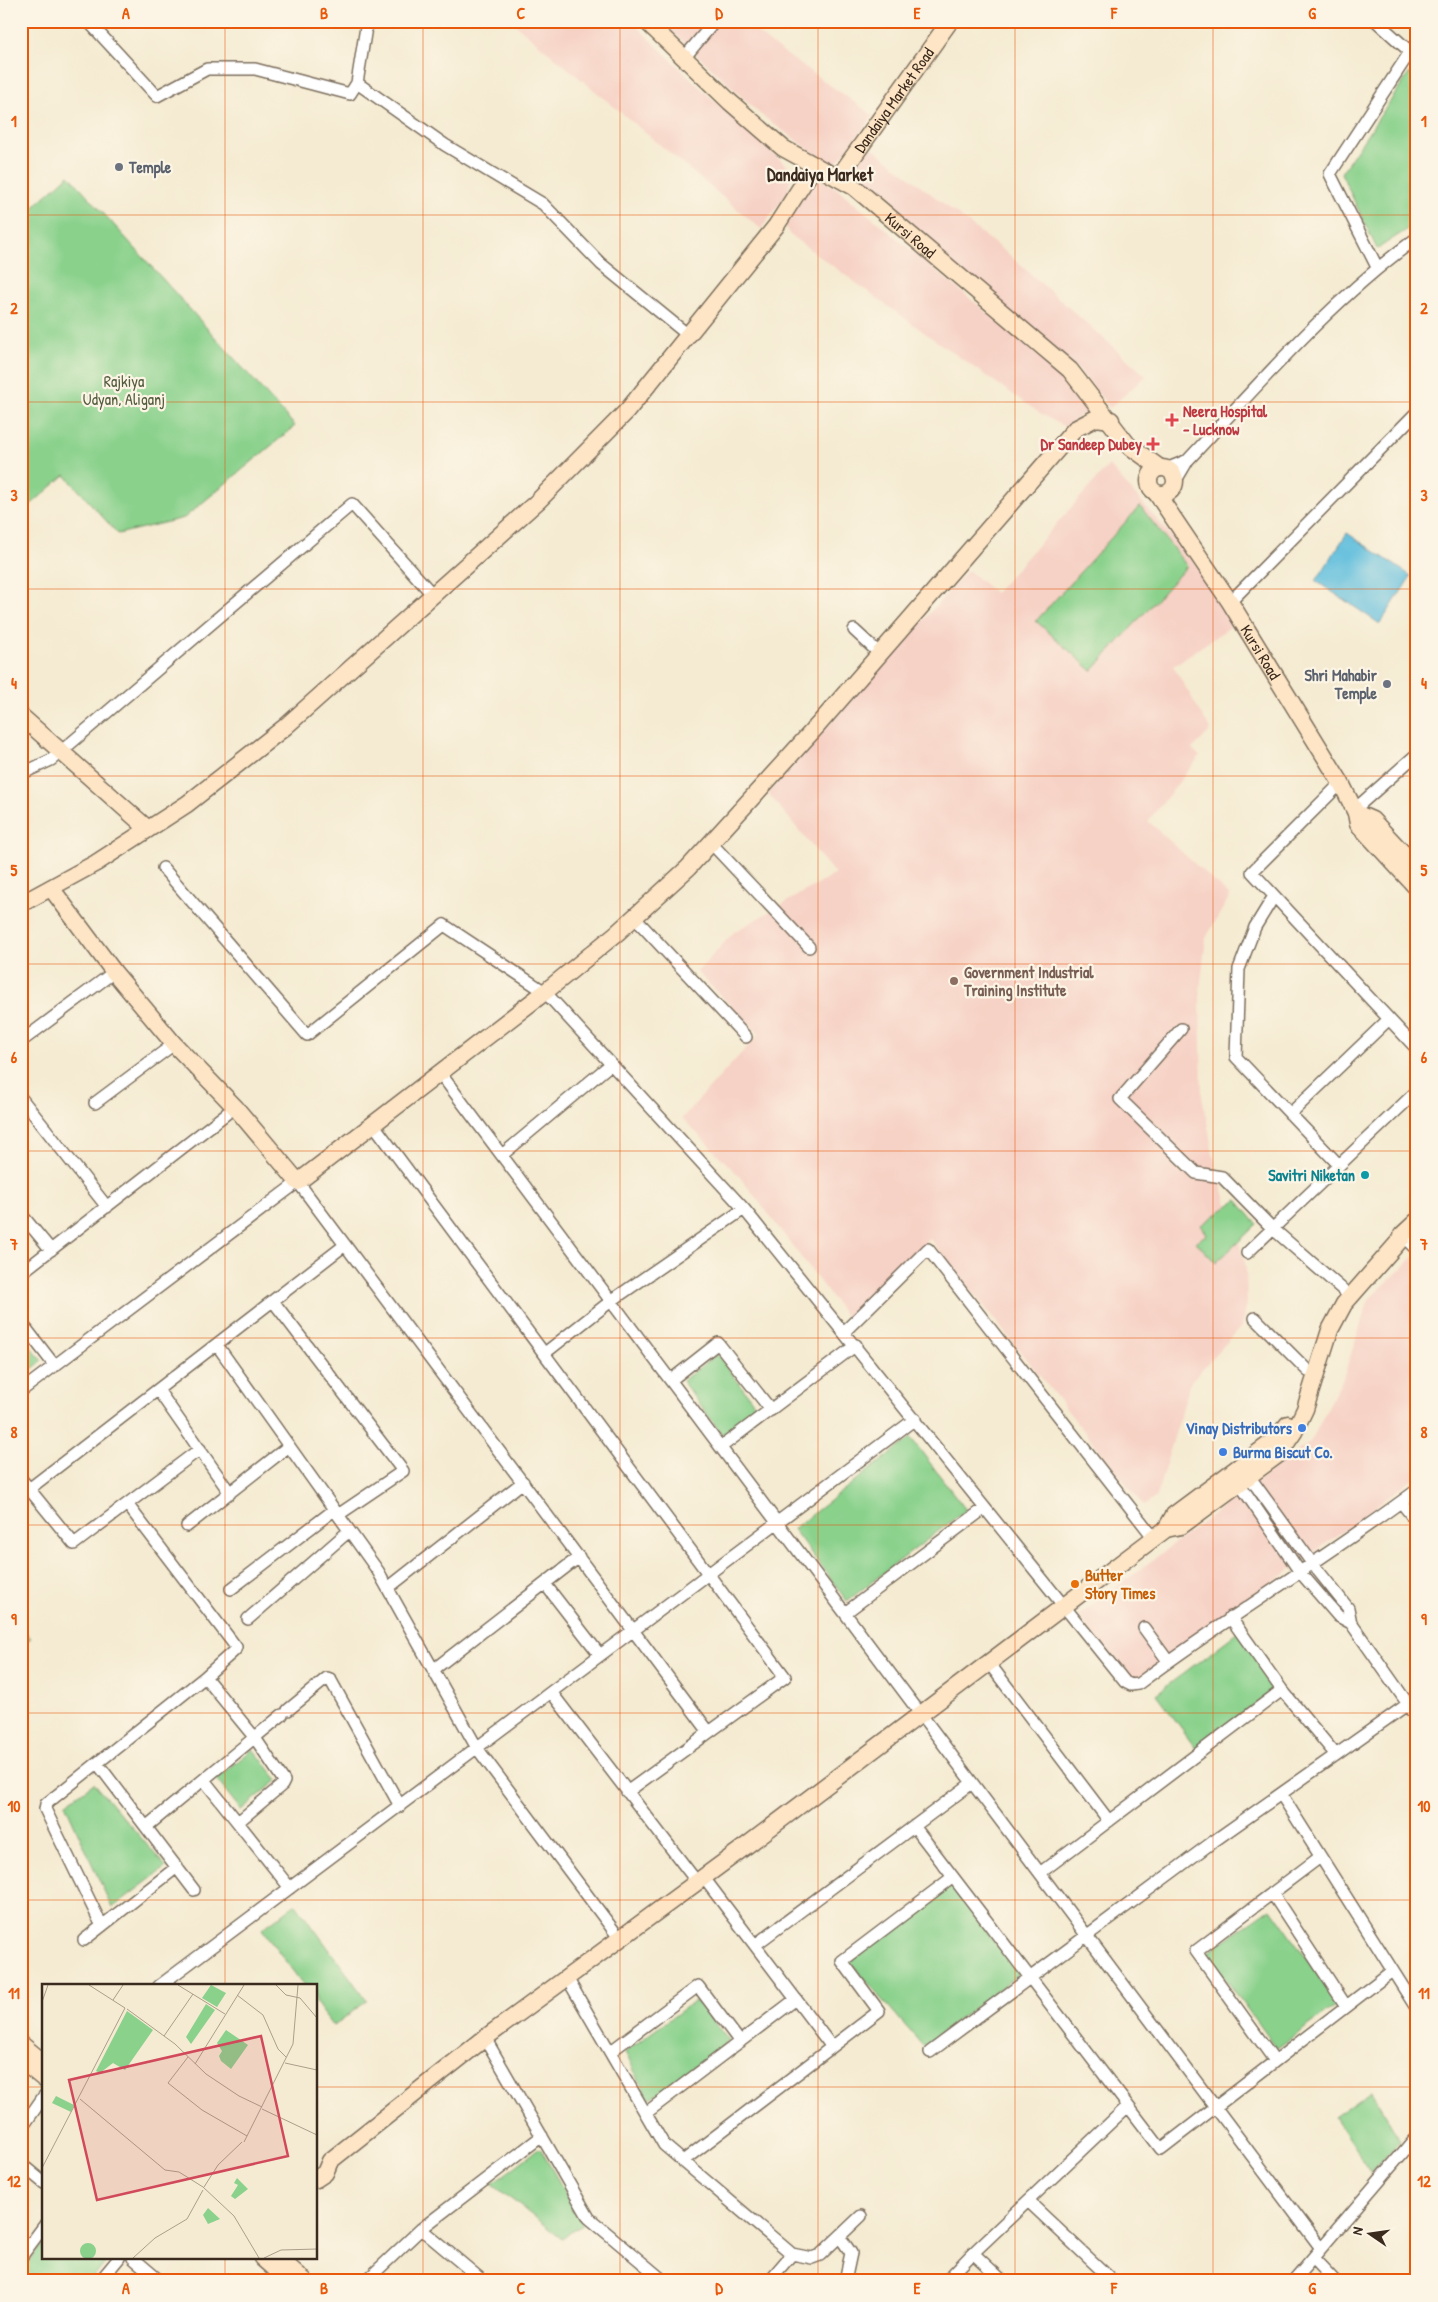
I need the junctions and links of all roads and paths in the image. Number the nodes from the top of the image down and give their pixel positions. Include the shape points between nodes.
1 (88, 21) edge
2 (367, 21) edge
3 (646, 21) edge
4 (715, 21) edge
5 (950, 21) edge
6 (1376, 21) edge
7 (1413, 55) edge
8 (684, 58) junction
9 (357, 83) junction
10 (814, 165) junction
11 (838, 178) junction
12 (1417, 238) edge
13 (1377, 266) junction
14 (688, 335) junction
15 (1417, 412) edge
16 (1111, 420) junction
17 (1163, 481) junction
18 (432, 594) junction
19 (1230, 602) junction
20 (854, 630) dead end
21 (880, 654) junction
22 (21, 716) edge
23 (61, 751) junction
24 (1417, 754) edge
25 (21, 774) edge
26 (1341, 783) junction
27 (1356, 811) junction
28 (148, 829) junction
29 (711, 843) junction
30 (163, 868) dead end
31 (1417, 868) edge
32 (51, 888) junction
33 (1417, 888) edge
34 (1274, 896) junction
35 (21, 904) edge
36 (634, 917) junction
37 (809, 947) dead end
38 (114, 972) junction
39 (544, 992) junction
40 (1389, 1019) junction
41 (1181, 1030) dead end
42 (746, 1037) dead end
43 (23, 1040) dead end
44 (174, 1044) junction
45 (1417, 1049) edge
46 (611, 1064) junction
47 (440, 1073) junction
48 (1417, 1091) edge
49 (21, 1098) edge
50 (95, 1103) dead end
51 (235, 1108) junction
52 (1290, 1114) junction
53 (374, 1125) junction
54 (502, 1155) junction
55 (1338, 1164) junction
56 (298, 1182) junction
57 (107, 1206) junction
58 (744, 1209) junction
59 (1417, 1212) edge
60 (21, 1214) edge
61 (1417, 1222) edge
62 (1272, 1228) junction
63 (1402, 1235) junction
64 (345, 1245) junction
65 (51, 1250) junction
66 (1417, 1250) edge
67 (1247, 1253) dead end
68 (21, 1273) edge
69 (1346, 1292) junction
70 (273, 1301) junction
71 (612, 1301) junction
72 (1255, 1318) dead end
73 (21, 1322) edge
74 (845, 1331) junction
75 (217, 1345) junction
76 (856, 1345) junction
77 (545, 1353) junction
78 (55, 1366) junction
79 (1308, 1371) junction
80 (671, 1380) junction
81 (158, 1390) junction
82 (21, 1391) edge
83 (771, 1410) junction
84 (914, 1419) junction
85 (289, 1446) junction
86 (721, 1447) junction
87 (200, 1449) junction
88 (1242, 1476) junction
89 (21, 1480) edge
90 (523, 1482) junction
91 (29, 1489) junction
92 (1417, 1490) edge
93 (230, 1493) junction
94 (1401, 1502) junction
95 (127, 1504) junction
96 (985, 1508) junction
97 (336, 1512) junction
98 (1417, 1522) edge
99 (778, 1523) junction
100 (187, 1526) dead end
101 (349, 1531) junction
102 (1160, 1534) junction
103 (579, 1557) junction
104 (1312, 1563) junction
105 (1300, 1572) junction
106 (710, 1574) junction
107 (545, 1584) junction
108 (388, 1588) junction
109 (231, 1589) dead end
110 (1064, 1607) junction
111 (845, 1613) junction
112 (1230, 1617) junction
113 (248, 1619) dead end
114 (1351, 1623) junction
115 (1144, 1628) dead end
116 (634, 1630) junction
117 (600, 1655) junction
118 (1168, 1661) junction
119 (989, 1663) junction
120 (434, 1670) junction
121 (205, 1677) junction
122 (1282, 1690) junction
123 (551, 1692) junction
124 (1408, 1704) junction
125 (921, 1714) junction
126 (1417, 1720) edge
127 (709, 1732) junction
128 (255, 1738) junction
129 (477, 1748) junction
130 (1336, 1755) junction
131 (98, 1764) junction
132 (204, 1780) junction
133 (972, 1783) junction
134 (628, 1792) junction
135 (1281, 1794) junction
136 (400, 1806) junction
137 (1109, 1821) junction
138 (238, 1822) junction
139 (914, 1826) junction
140 (146, 1828) junction
141 (1320, 1856) junction
142 (177, 1867) junction
143 (1040, 1873) junction
144 (953, 1876) junction
145 (700, 1880) junction
146 (290, 1888) junction
147 (194, 1890) dead end
148 (1272, 1894) junction
149 (102, 1926) junction
150 (1086, 1935) junction
151 (620, 1939) junction
152 (84, 1940) dead end
153 (755, 1945) junction
154 (1392, 1971) junction
155 (1030, 1977) junction
156 (567, 1978) junction
157 (162, 1984) edge
158 (796, 1999) junction
159 (1346, 2006) junction
160 (1417, 2009) edge
161 (485, 2038) junction
162 (740, 2042) junction
163 (21, 2044) edge
164 (832, 2047) junction
165 (610, 2052) junction
166 (930, 2052) dead end
167 (21, 2060) edge
168 (1274, 2061) junction
169 (42, 2062) edge
170 (42, 2077) edge
171 (42, 2099) edge
172 (1128, 2106) junction
173 (1215, 2107) junction
174 (646, 2114) junction
175 (21, 2129) edge
176 (542, 2136) junction
177 (1417, 2136) edge
178 (682, 2161) junction
179 (323, 2162) edge
180 (21, 2164) edge
181 (318, 2178) edge
182 (42, 2181) edge
183 (1028, 2201) junction
184 (861, 2216) dead end
185 (42, 2229) edge
186 (421, 2229) junction
187 (840, 2237) junction
188 (1321, 2248) junction
189 (973, 2253) junction
190 (792, 2254) junction
191 (21, 2256) edge
192 (1313, 2258) junction
193 (117, 2260) edge
194 (135, 2260) edge
195 (264, 2260) edge
196 (281, 2260) edge
197 (100, 2281) edge
198 (160, 2281) edge
199 (288, 2281) edge
200 (305, 2281) edge
201 (366, 2281) edge
202 (483, 2281) edge
203 (664, 2281) edge
204 (768, 2281) edge
205 (845, 2281) edge
206 (946, 2281) edge
207 (1003, 2281) edge
208 (1113, 2281) edge
209 (1293, 2281) edge
210 (1335, 2281) edge

1 - 9 street via 157,96 207,68 255,69 350,94
2 - 9 street
3 - 8 main road, Kursi Road
4 - 8 street
5 - 11 main road, Dandaiya Market Road
6 - 7 street
7 - 13 street via 1330,174
8 - 10 main road, Kursi Road via 783,148
9 - 14 street via 446,146 543,204 601,264
10 - 11 main road, Kursi Road
10 - 14 main road via 776,226
11 - 16 main road, Kursi Road via 1070,370
12 - 13 street
13 - 17 street via 1311,329 1188,460
14 - 18 main road via 627,411 538,501
15 - 19 street
16 - 17 main road, Kursi Road via 1128,445
16 - 21 main road via 1096,418 1075,428
17 - 19 main road, Kursi Road via 1174,522
18 - 23 street via 352,504
18 - 28 main road via 285,727 187,804
19 - 26 main road, Kursi Road
20 - 21 street
21 - 29 main road
22 - 23 main road
23 - 25 street via 52,760
23 - 28 main road
24 - 27 street
26 - 27 main road, Kursi Road
26 - 34 street via 1252,872
27 - 31 main road via 1368,816
27 - 33 main road, Kursi Road via 1358,824
28 - 32 main road
29 - 36 main road
29 - 37 street
30 - 39 street via 307,1035 444,925
32 - 35 main road
32 - 38 main road
34 - 40 street
34 - 52 street via 1255,927 1239,970 1236,1057
36 - 39 main road
36 - 42 street
38 - 43 street
38 - 44 main road
39 - 46 street
39 - 47 main road
40 - 45 street
40 - 52 street
41 - 62 street via 1120,1099 1196,1173 1222,1176
44 - 50 street
44 - 51 main road
46 - 54 street
46 - 58 street
47 - 53 main road
47 - 54 street
48 - 55 street
49 - 57 street
51 - 56 main road
51 - 57 street
52 - 55 street
53 - 56 main road
53 - 77 street
54 - 71 street
55 - 62 street
56 - 64 street
56 - 78 street
57 - 65 street
58 - 71 street
58 - 74 street
59 - 69 main road
60 - 65 street
61 - 63 main road
62 - 67 street
62 - 69 street
63 - 66 street
63 - 69 main road
64 - 70 street
64 - 90 street
65 - 68 street
69 - 79 main road via 1323,1326
69 - 88 main road via 1294,1432 1279,1454
70 - 75 street
70 - 97 street via 402,1471
71 - 77 street
71 - 80 street
72 - 79 street
73 - 78 street
74 - 76 street
74 - 102 street via 928,1250
75 - 81 street
75 - 85 street
76 - 83 street
76 - 84 street
77 - 106 street
78 - 82 street
79 - 88 main road via 1292,1420
80 - 83 street via 718,1343
80 - 86 street
81 - 87 street
81 - 91 street
83 - 86 street
84 - 96 street
84 - 99 street
85 - 93 street
85 - 97 street
86 - 99 street
87 - 93 street
87 - 95 street
88 - 102 main road via 1174,1515
88 - 104 street
88 - 105 street
89 - 91 street
90 - 103 street
90 - 108 street
91 - 95 street via 74,1544
92 - 94 street
93 - 100 street
94 - 98 street
94 - 104 street
95 - 121 street via 235,1644 235,1650
96 - 110 street
96 - 111 street
97 - 101 street
97 - 109 street
99 - 106 street
99 - 111 street
101 - 108 street
101 - 113 street
102 - 110 main road
103 - 107 street
103 - 116 street
104 - 105 street
104 - 114 street via 1348,1608
105 - 112 street
105 - 114 street via 1338,1616
106 - 116 street
106 - 127 street via 784,1677
107 - 117 street
107 - 120 street
108 - 120 street
110 - 118 street via 1131,1685 1138,1684
110 - 119 main road
111 - 125 street
112 - 118 street
112 - 122 street
114 - 124 street
115 - 118 street
116 - 117 street
116 - 127 street
117 - 123 street
119 - 125 main road
119 - 137 street
120 - 129 street
121 - 128 street
121 - 131 street
122 - 130 street
122 - 137 street
123 - 129 street
123 - 134 street
124 - 126 street
124 - 130 street
125 - 133 street
125 - 145 main road
127 - 134 street
128 - 132 street
128 - 136 street via 326,1678 330,1679
128 - 138 street via 284,1783
129 - 136 street
129 - 151 street
130 - 135 street
131 - 140 street
131 - 149 street via 47,1802 45,1807
132 - 138 street
132 - 140 street
133 - 139 street
133 - 143 street
134 - 145 street
135 - 141 street
135 - 150 street
136 - 146 street
137 - 143 street
138 - 146 street
139 - 144 street
139 - 153 street
140 - 142 street
141 - 148 street
141 - 154 street
142 - 147 street
142 - 149 street
143 - 150 street
144 - 155 street
144 - 164 street via 842,1961 879,2011
145 - 151 main road
145 - 153 street
146 - 157 street
148 - 159 street
148 - 168 street via 1196,1951
149 - 152 street
150 - 155 street
150 - 173 street
151 - 156 main road
153 - 158 street
154 - 159 street
154 - 160 street
155 - 166 street
155 - 172 street
156 - 161 main road
156 - 165 street
158 - 162 street
158 - 164 street
159 - 168 street
161 - 176 street
161 - 179 main road
162 - 165 street via 698,1986
162 - 174 street
163 - 169 main road
164 - 178 street
165 - 174 street
167 - 170 main road
168 - 173 street
171 - 175 street
172 - 173 street via 1161,2149
172 - 183 street
173 - 188 street
174 - 178 street via 664,2146
176 - 186 street
176 - 203 street via 589,2218
177 - 188 street
178 - 190 street
179 - 181 main road via 324,2173
180 - 182 street
183 - 189 street
183 - 208 street
184 - 187 street
185 - 191 street
186 - 201 street
186 - 202 street
187 - 190 street via 816,2257
187 - 205 street via 851,2253
188 - 192 street
189 - 206 street
189 - 207 street
190 - 204 street
192 - 209 street
192 - 210 street
193 - 197 street
194 - 198 street
195 - 199 main road
196 - 200 main road

